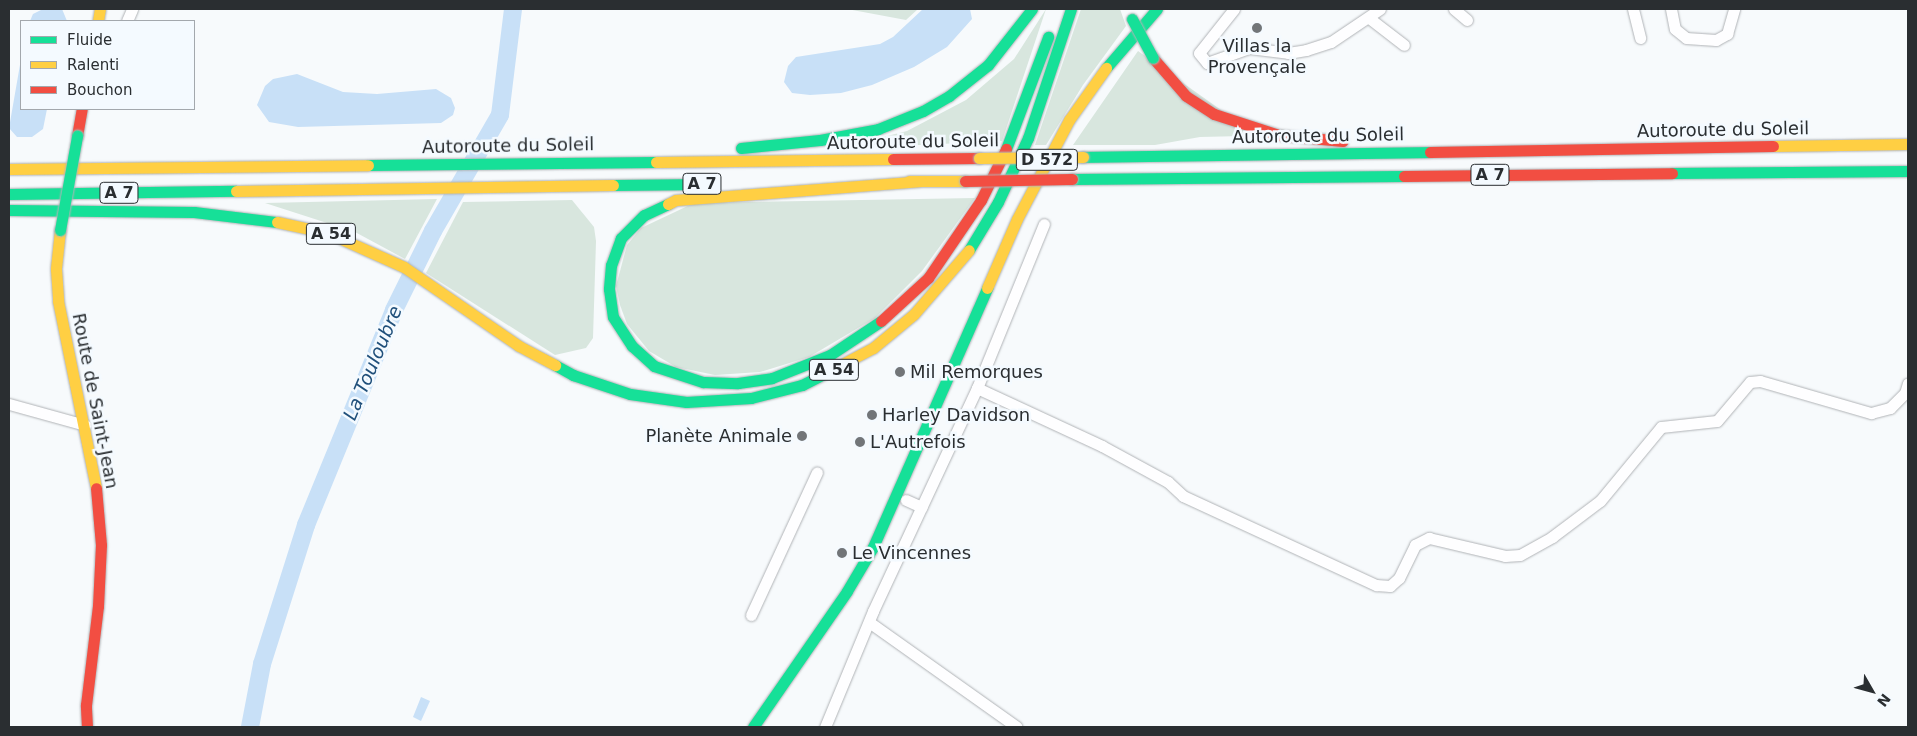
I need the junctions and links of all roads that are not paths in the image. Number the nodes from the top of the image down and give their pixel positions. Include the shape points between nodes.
1 (1032, 9) edge
2 (1071, 9) edge
3 (1157, 9) edge
4 (1234, 9) edge
5 (1380, 9) edge
6 (1454, 9) edge
7 (1632, 9) edge
8 (1672, 9) edge
9 (1734, 9) edge
10 (1130, 14) edge
11 (1369, 18) junction
12 (1467, 20) dead end
13 (1052, 25) dead end
14 (1640, 38) dead end
15 (1404, 45) dead end
16 (82, 110) edge
17 (1908, 144) edge
18 (1564, 149) junction
19 (492, 163) junction
20 (9, 169) edge
21 (1908, 171) edge
22 (921, 181) junction
23 (9, 194) edge
24 (9, 210) edge
25 (1044, 224) dead end
26 (969, 332) junction
27 (1908, 383) edge
28 (977, 388) junction
29 (9, 404) edge
30 (85, 425) junction
31 (817, 472) dead end
32 (906, 500) junction
33 (922, 507) junction
34 (751, 615) dead end
35 (869, 622) junction
36 (800, 661) junction
37 (87, 727) edge
38 (753, 727) edge
39 (825, 727) edge
40 (1017, 727) edge

1 - 19 main road via 1002,50 967,84 923,111 878,128 820,140 753,148 550,154
2 - 24 main road, A 54 via 1028,138 998,202 973,244 945,281 897,330 873,348 802,385 751,398 686,402 630,394 573,375 519,346 404,267 328,233 252,218 194,212
3 - 26 main road, D 572 via 1116,54 1069,120 1017,219
4 - 11 street via 1199,53 1207,63 1249,48 1288,52 1306,50 1331,42
5 - 11 street
6 - 12 street
7 - 14 street
8 - 9 street via 1675,29 1686,38 1716,40 1727,34
10 - 18 main road, bridge via 1153,58 1186,96 1214,114 1279,135 1347,141
11 - 15 street
13 - 22 main road, A 54 via 1012,136 981,200 928,278 863,336 830,355 772,378 738,383 703,382 654,366 632,346 613,317 609,289 612,265 621,238 644,215 676,200
16 - 30 main road, Route de Saint-Jean, bridge via 56,269 58,301
17 - 18 main road, Autoroute du Soleil / A 7
18 - 19 main road, Autoroute du Soleil / A 7, bridge
19 - 20 main road, Autoroute du Soleil / A 7
21 - 22 main road, A 7, bridge
22 - 23 main road, A 7
25 - 28 street
26 - 32 main road, D 572 via 951,391
26 - 36 main road, D 572 via 873,547
27 - 28 street via 1905,393 1890,408 1871,413 1760,381 1750,382 1717,421 1661,427 1600,500 1552,537 1520,555 1505,556 1429,538 1414,545 1399,578 1390,586 1376,586 1183,496 1168,482 1102,446
28 - 33 street
29 - 30 street
30 - 37 main road, Route de Saint-Jean via 95,475 101,545 98,606 86,705
31 - 34 street
32 - 33 street
32 - 36 main road, D 572 via 863,585
33 - 35 street
35 - 39 street
35 - 40 street
36 - 38 main road, D 572

